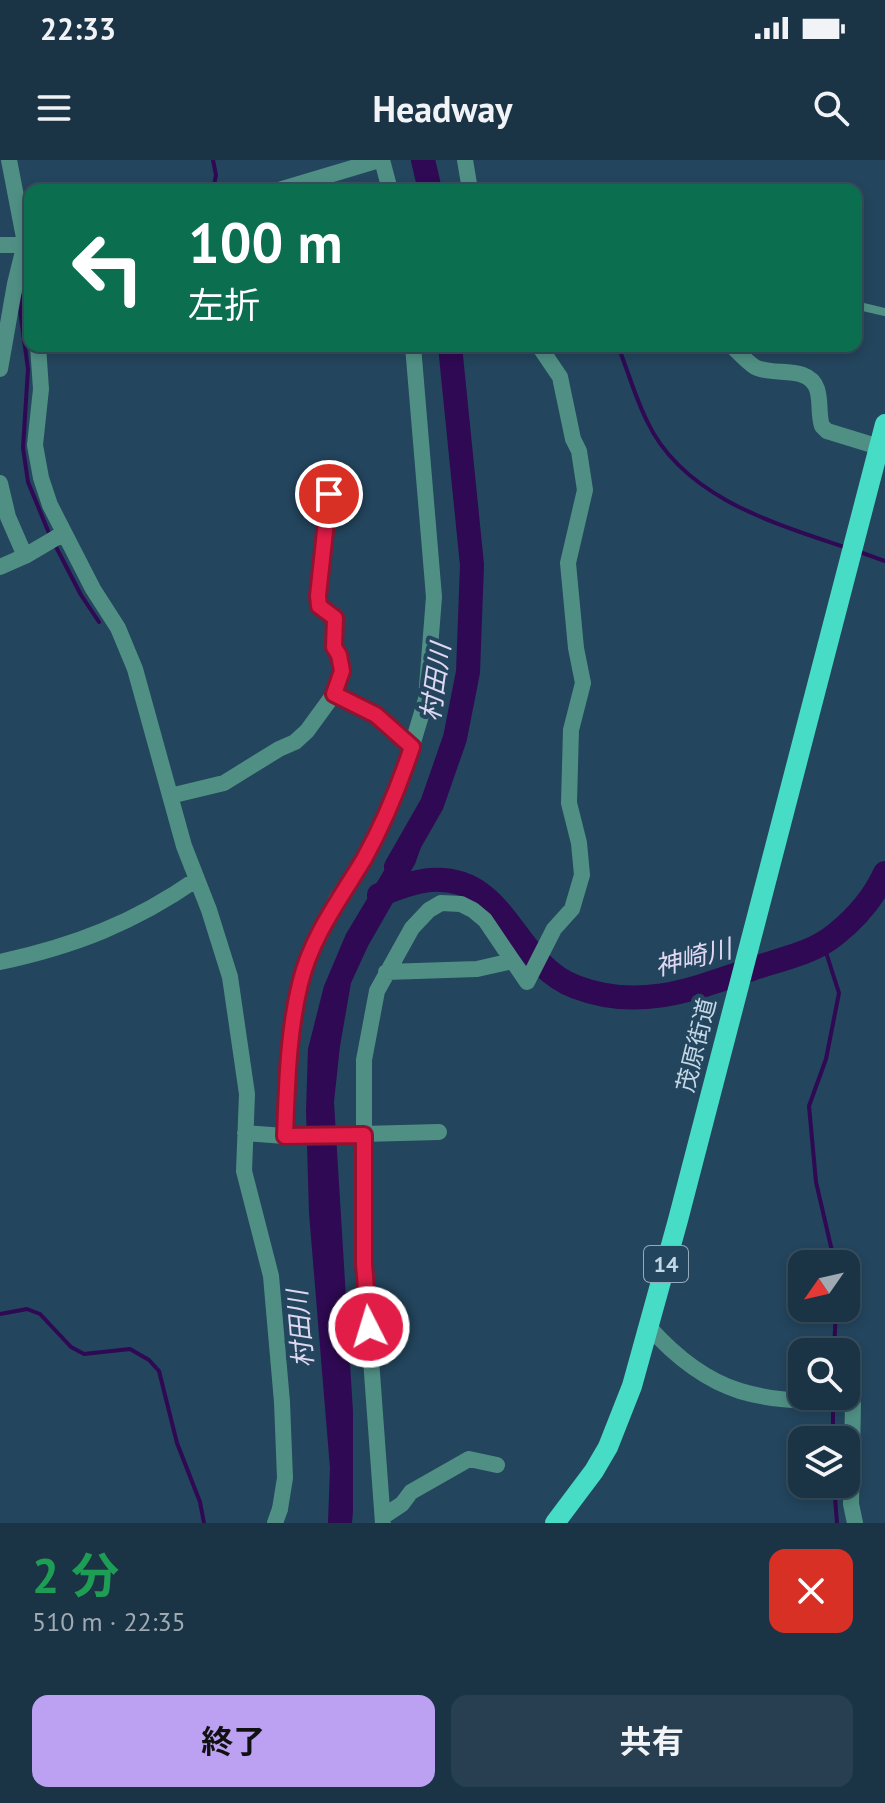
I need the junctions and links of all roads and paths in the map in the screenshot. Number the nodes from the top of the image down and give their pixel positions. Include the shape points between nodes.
1 (9, 160) edge
2 (380, 160) edge
3 (465, 160) edge
4 (299, 184) edge
5 (388, 184) edge
6 (469, 184) edge
7 (24, 226) edge
8 (24, 244) edge
9 (0, 245) edge
10 (24, 256) edge
11 (862, 307) edge
12 (885, 312) edge
13 (38, 352) edge
14 (414, 352) edge
15 (543, 352) edge
16 (746, 352) edge
17 (0, 369) edge
18 (885, 424) edge
19 (879, 447) junction
20 (0, 483) edge
21 (329, 494) dead end
22 (64, 533) junction
23 (25, 556) junction
24 (0, 567) edge
25 (334, 694) junction
26 (412, 747) junction
27 (170, 796) junction
28 (197, 879) junction
29 (512, 961) junction
30 (0, 962) edge
31 (386, 972) junction
32 (439, 1132) dead end
33 (245, 1133) junction
34 (364, 1135) junction
35 (285, 1136) junction
36 (649, 1327) junction
37 (497, 1465) dead end
38 (278, 1516) edge
39 (384, 1519) edge
40 (555, 1523) edge
41 (855, 1523) edge

1 - 7 street
2 - 4 street
2 - 5 street
3 - 6 street
8 - 9 street
10 - 17 street
11 - 12 lane
13 - 22 street via 35,445 41,478
14 - 26 street via 434,597 426,699
15 - 29 street via 560,377 585,490 568,563 583,677 571,730 569,803 582,875 572,909 554,929 527,982
16 - 19 street via 753,366 808,377 817,390 827,431
18 - 19 main road, 茂原街道 / 14
19 - 36 main road, 茂原街道 / 14
20 - 23 street
21 - 25 street via 318,596 319,606 335,618 334,647 342,671
22 - 23 street
22 - 27 street via 135,669
23 - 24 street
25 - 26 street via 376,715
25 - 27 street via 295,742 224,783
26 - 35 street via 387,816 336,900 300,982 289,1049
27 - 28 street
28 - 30 street via 112,929 53,951
28 - 33 street via 230,977 247,1094
29 - 31 street via 477,969
29 - 31 street via 473,910 441,903 420,918
31 - 34 street via 377,991 364,1060
32 - 34 street
33 - 35 street
33 - 38 street via 244,1171 272,1291 285,1478
34 - 35 street
34 - 39 street via 364,1264
36 - 40 main road, 茂原街道 / 14 via 608,1447
36 - 41 street via 672,1354 739,1391 853,1404
37 - 39 street via 469,1459 411,1492

